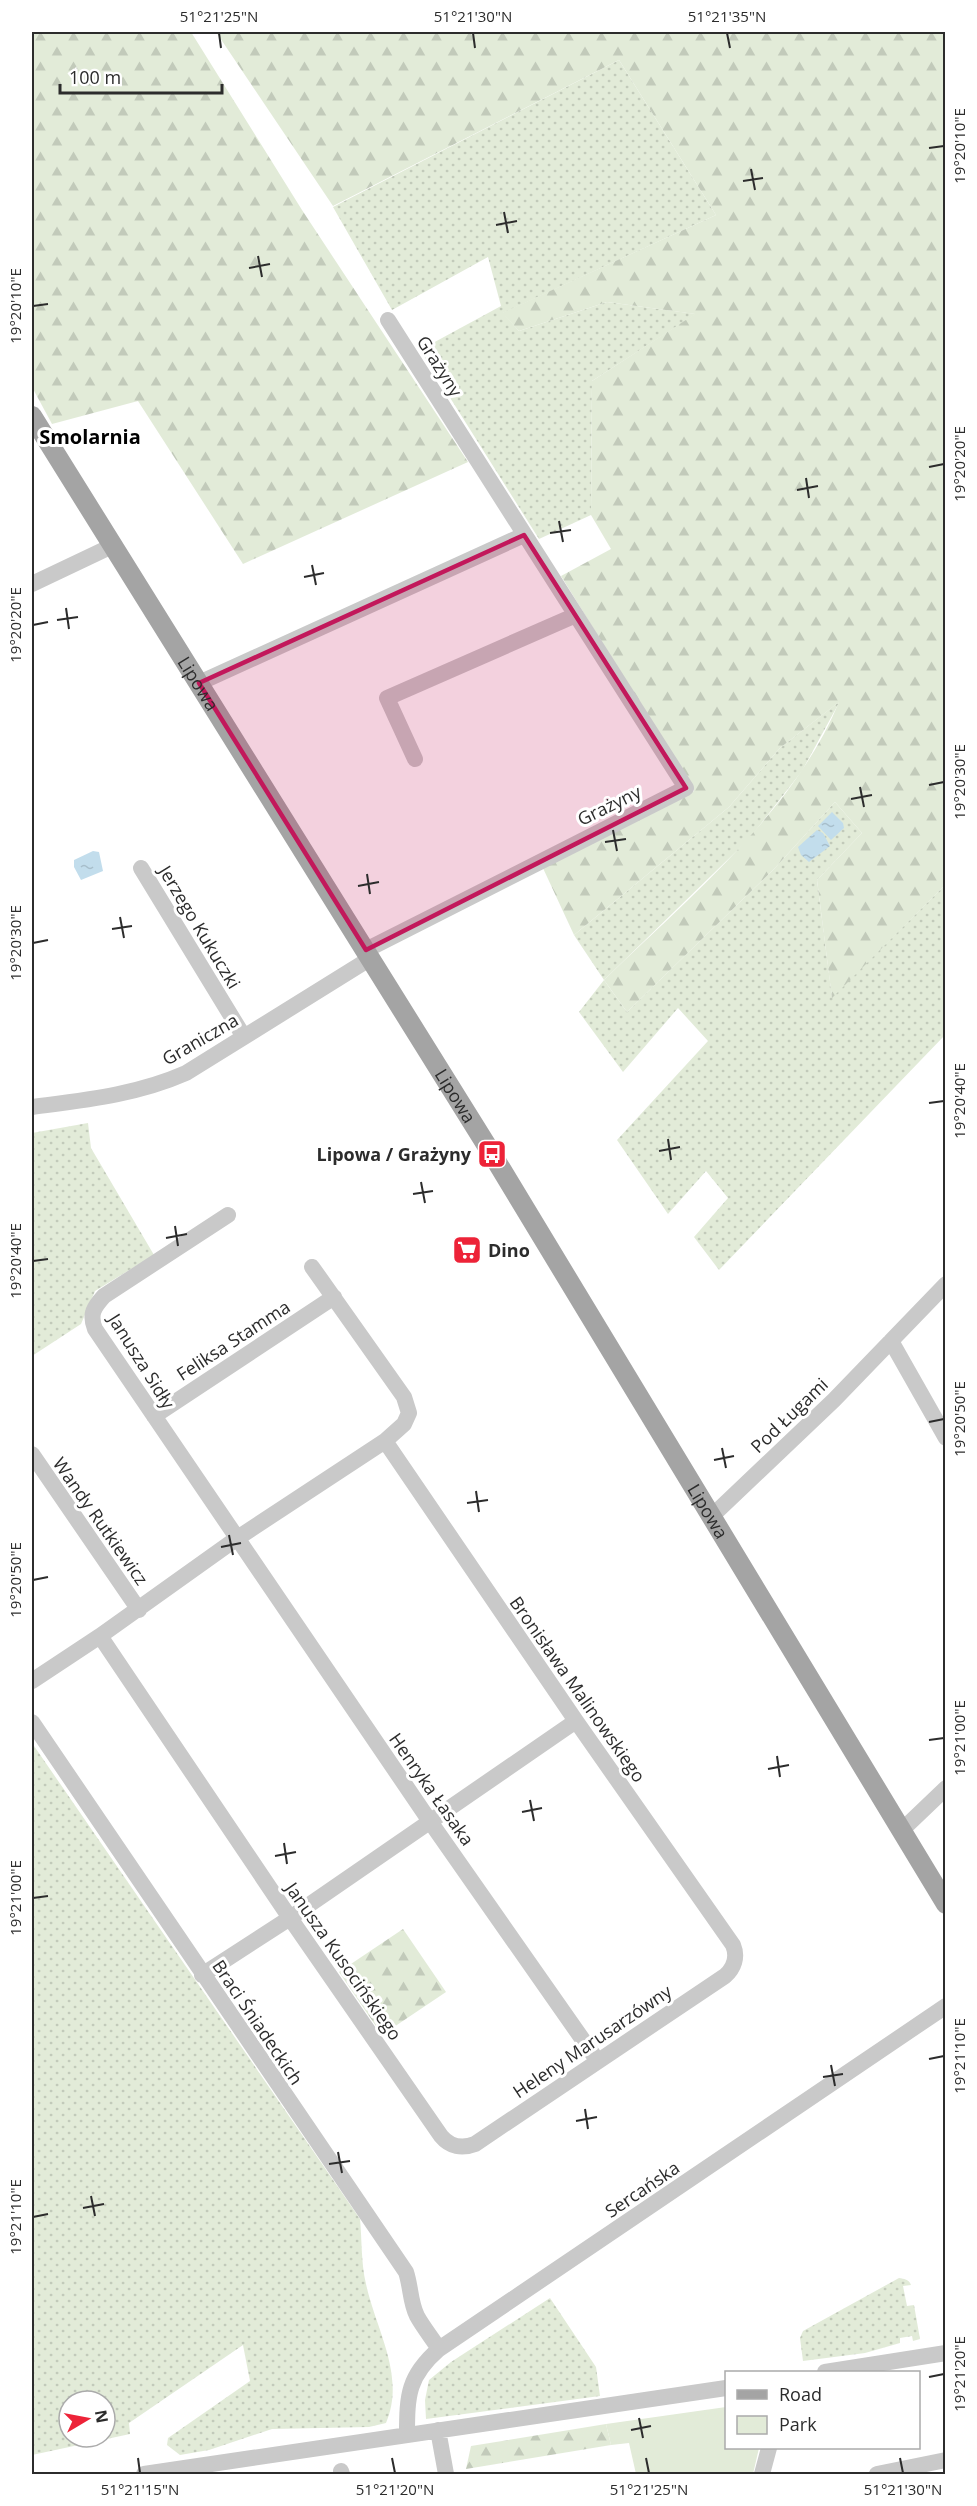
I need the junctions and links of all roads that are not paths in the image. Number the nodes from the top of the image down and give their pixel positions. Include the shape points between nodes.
1 (388, 320) dead end
2 (32, 416) edge
3 (524, 535) junction
4 (112, 546) junction
5 (32, 584) edge
6 (576, 615) junction
7 (199, 683) junction
8 (415, 759) dead end
9 (141, 868) dead end
10 (368, 954) junction
11 (243, 1037) junction
12 (32, 1107) edge
13 (228, 1215) dead end
14 (312, 1267) dead end
15 (945, 1284) edge
16 (334, 1297) junction
17 (891, 1341) junction
18 (154, 1416) junction
19 (945, 1438) edge
20 (385, 1441) junction
21 (32, 1454) edge
22 (712, 1516) junction
23 (236, 1539) junction
24 (139, 1610) junction
25 (100, 1636) junction
26 (32, 1681) edge
27 (576, 1721) junction
28 (32, 1722) edge
29 (945, 1788) edge
30 (429, 1820) junction
31 (901, 1831) junction
32 (945, 1904) edge
33 (290, 1918) junction
34 (735, 1960) joint
35 (202, 1975) junction
36 (945, 2006) edge
37 (597, 2060) junction
38 (463, 2147) joint
39 (439, 2349) junction
40 (945, 2353) edge
41 (837, 2371) edge
42 (725, 2388) edge
43 (438, 2430) junction
44 (407, 2435) junction
45 (769, 2449) edge
46 (945, 2460) edge
47 (144, 2475) edge
48 (446, 2475) edge
49 (762, 2475) edge
50 (878, 2475) edge

1 - 3 street, Grażyny
2 - 4 main road, Lipowa
3 - 6 street, Grażyny
3 - 7 street
4 - 5 street
4 - 7 main road, Lipowa
6 - 8 street via 387,699
6 - 10 street, Grażyny via 687,788
7 - 10 main road, Lipowa
9 - 11 street, Jerzego Kukuczki
10 - 11 street, Graniczna
10 - 22 main road, Lipowa
11 - 12 street, Graniczna via 163,1083 126,1094
13 - 18 street, Janusza Sidły via 104,1296 94,1307 95,1329
14 - 16 street
15 - 17 street, Pod Ługami
16 - 18 street, Feliksa Stamma
16 - 20 street via 404,1397 409,1413 404,1424
17 - 19 street
17 - 22 street, Pod Ługami
18 - 23 street, Janusza Sidły
20 - 23 street
20 - 27 street, Bronisława Malinowskiego
21 - 24 street, Wandy Rutkiewicz
22 - 31 main road, Lipowa
23 - 24 street
23 - 30 street, Henryka Łasaka
24 - 25 street
25 - 26 street
25 - 33 street, Janusza Kusocińskiego
27 - 30 street
27 - 34 street, Bronisława Malinowskiego via 733,1945
28 - 35 street, Braci Śniadeckich
29 - 31 street
30 - 33 street
30 - 37 street, Henryka Łasaka
31 - 32 main road, Lipowa
33 - 35 street
33 - 38 street, Janusza Kusocińskiego via 441,2136 450,2145
34 - 37 street, Heleny Marusarzówny via 725,1976
35 - 39 street, Braci Śniadeckich via 406,2272 417,2316
36 - 39 street, Sercańska
37 - 38 street, Heleny Marusarzówny via 475,2144
39 - 44 street, Sercańska via 421,2367 410,2386
40 - 41 street
42 - 43 street
43 - 44 street
43 - 48 street
44 - 47 street
45 - 49 street
46 - 50 street

